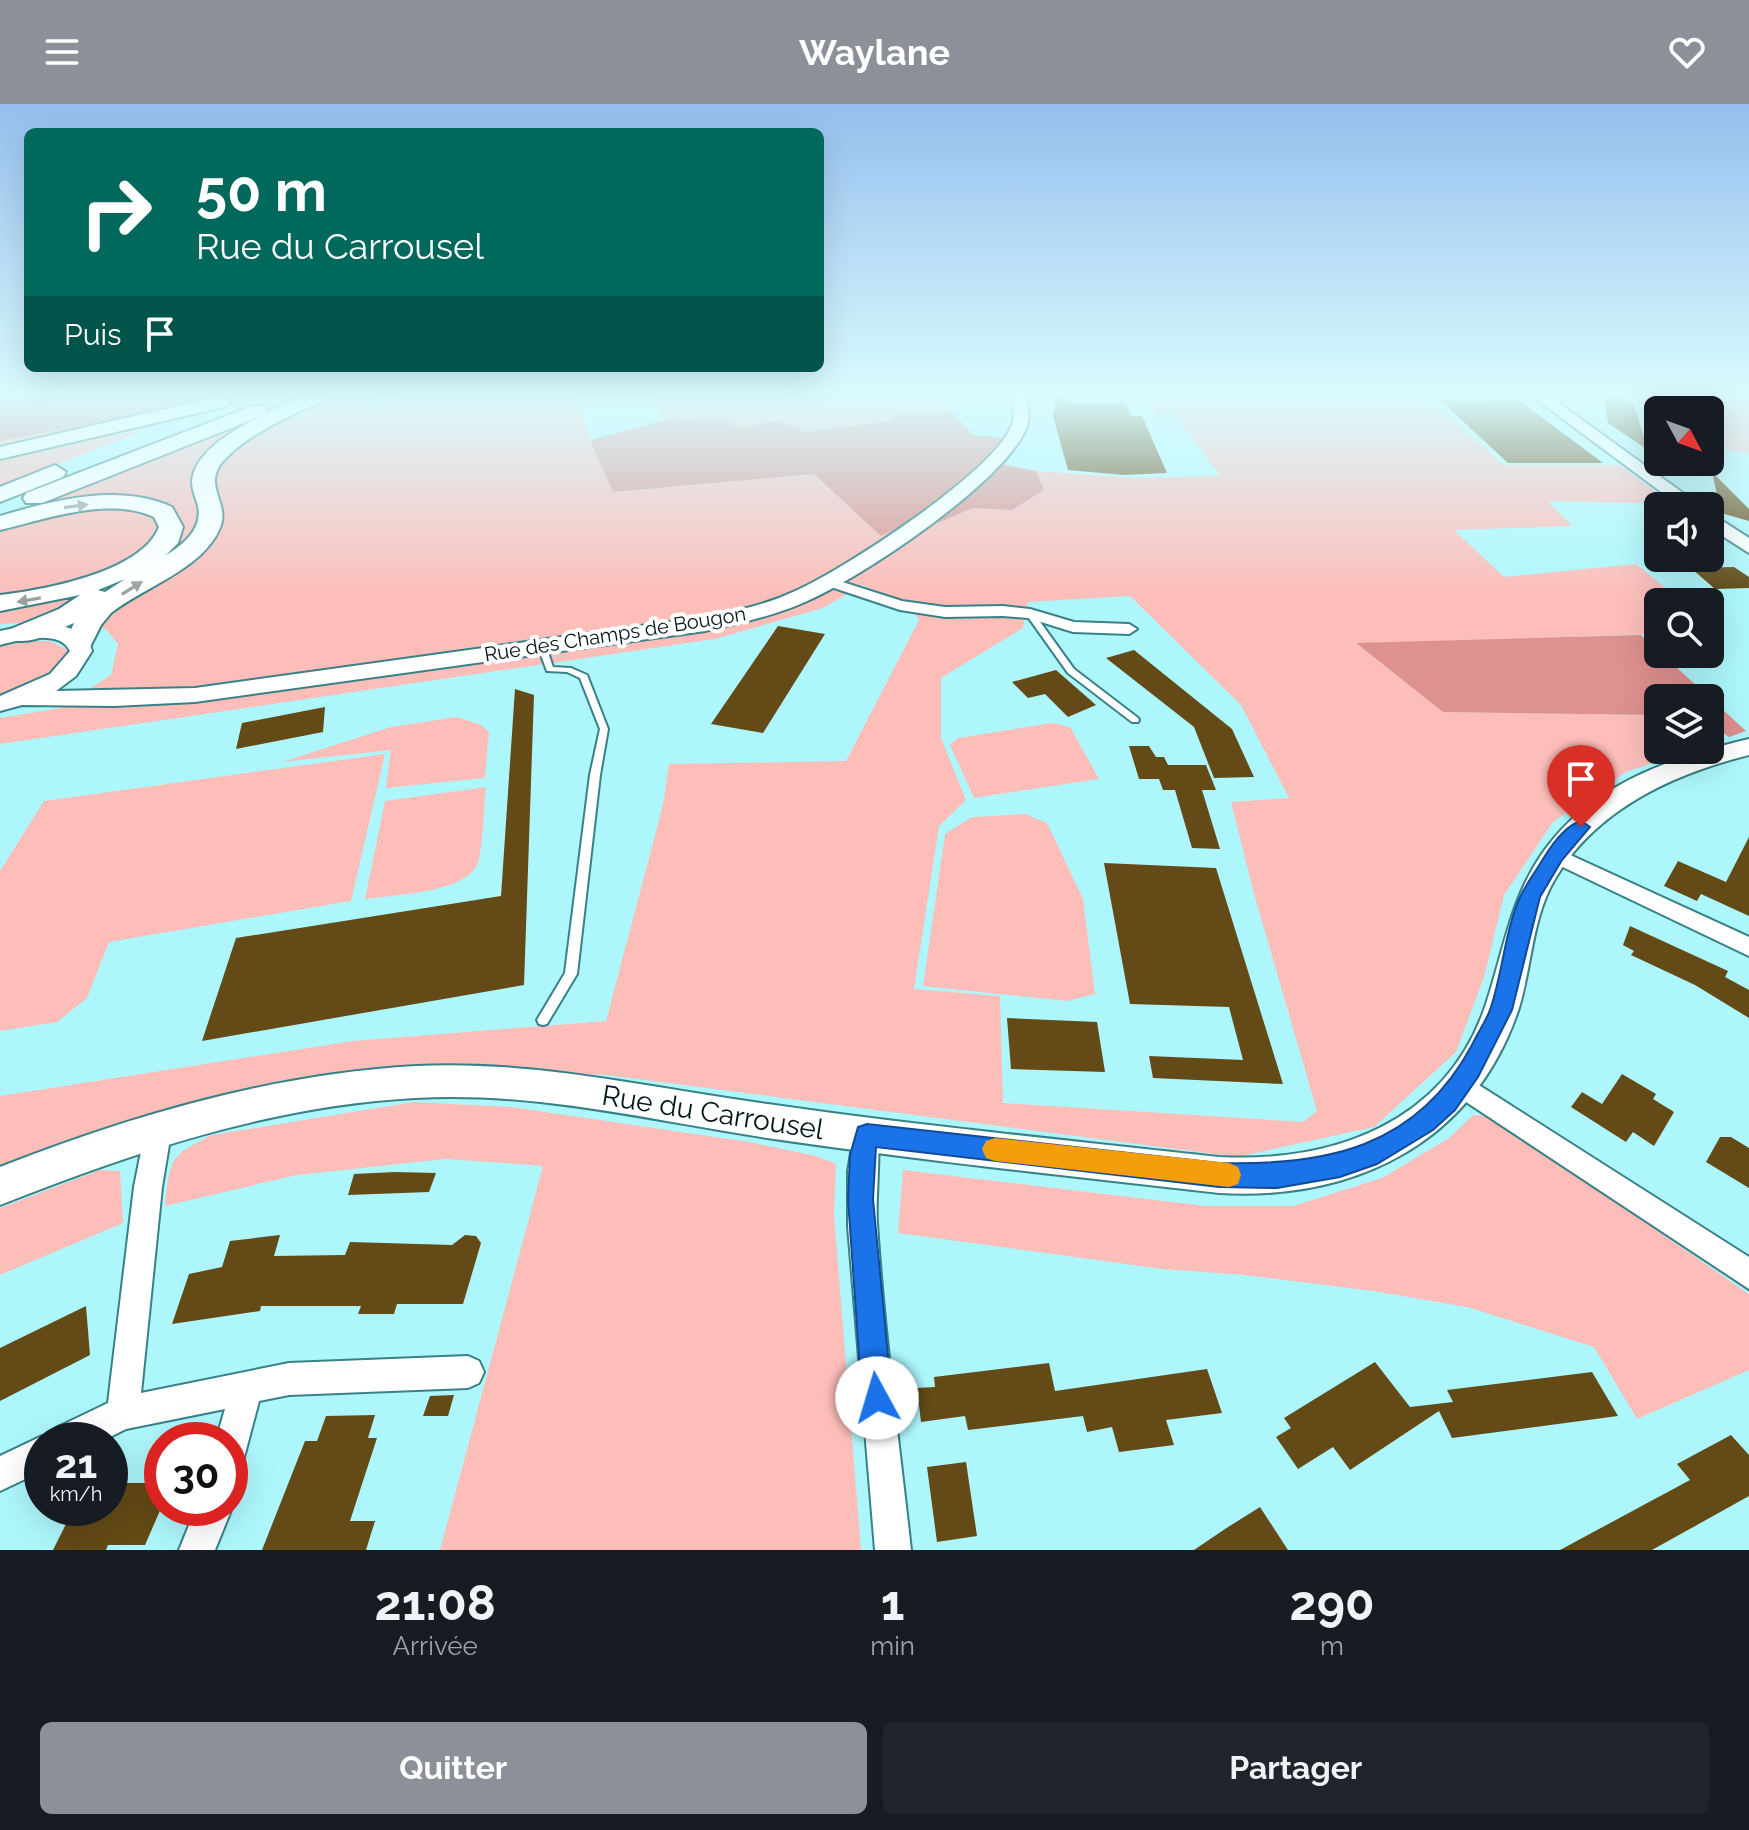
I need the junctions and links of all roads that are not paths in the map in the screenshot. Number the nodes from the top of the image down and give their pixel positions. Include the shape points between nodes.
1 (85, 460) edge
2 (128, 460) edge
3 (213, 460) edge
4 (994, 460) edge
5 (1629, 460) edge
6 (1673, 492) edge
7 (0, 495) edge
8 (0, 513) edge
9 (0, 523) edge
10 (1724, 529) edge
11 (1749, 547) edge
12 (111, 577) junction
13 (830, 582) junction
14 (0, 603) edge
15 (1030, 614) junction
16 (1129, 629) dead end
17 (7, 636) edge
18 (542, 647) junction
19 (78, 652) junction
20 (114, 699) junction
21 (10, 701) edge
22 (1135, 720) dead end
23 (1749, 747) edge
24 (1555, 855) junction
25 (1749, 947) edge
26 (543, 1020) dead end
27 (1460, 1084) junction
28 (159, 1127) junction
29 (867, 1135) junction
30 (0, 1186) edge
31 (1749, 1274) edge
32 (468, 1372) dead end
33 (246, 1388) junction
34 (123, 1413) junction
35 (105, 1422) edge
36 (238, 1422) edge
37 (24, 1462) edge
38 (0, 1474) edge
39 (207, 1526) edge
40 (197, 1550) edge
41 (893, 1550) edge

1 - 7 highway
2 - 8 highway
19 -> 3 highway via 89,621 175,562 208,531 211,510 203,480
4 - 13 street, Rue des Champs de Bougon via 984,473
5 - 6 street
9 -> 12 highway via 99,503 138,504 164,514 171,523 164,543
10 - 11 street
12 -> 14 highway via 53,595
12 - 17 highway via 86,605
13 - 15 street via 900,605
13 - 18 street, Rue des Champs de Bougon via 741,616
15 - 16 street via 1073,627
15 - 22 lane via 1071,671
17 - 19 street via 63,634
18 - 20 street, Rue des Champs de Bougon via 195,695
18 - 26 lane via 550,669 584,677 604,729 571,974
19 - 20 street via 88,691
19 - 21 street via 50,684
20 - 21 street, Rue des Champs de Bougon
23 - 24 street, Rue du Carrousel via 1690,763 1639,786 1595,814
24 - 25 street
24 - 27 street, Rue du Carrousel via 1530,897 1493,1030
27 - 29 street, Rue du Carrousel via 1424,1122 1368,1156 1277,1176 1219,1175
27 - 31 street
28 - 29 street, Rue du Carrousel via 252,1103 342,1088 466,1081 549,1087
28 - 30 street, Rue du Carrousel
28 - 34 street
29 - 41 street via 861,1199
32 - 33 street via 289,1379
33 - 34 street
33 - 36 street
34 - 35 street
37 - 38 street
39 - 40 street

